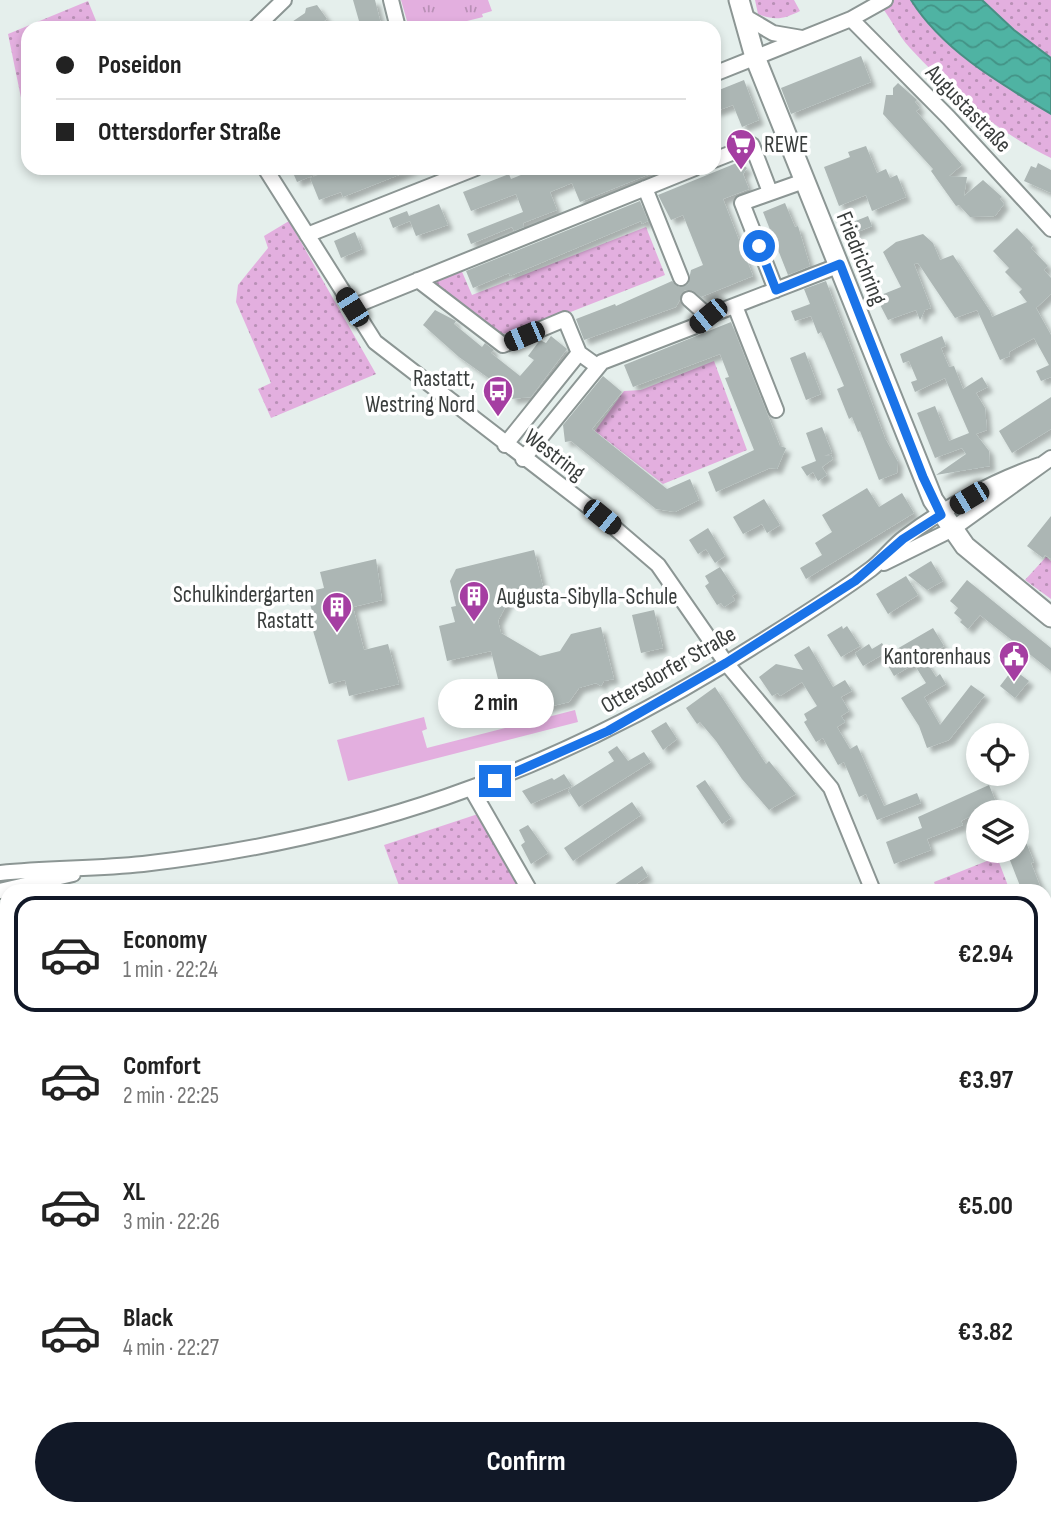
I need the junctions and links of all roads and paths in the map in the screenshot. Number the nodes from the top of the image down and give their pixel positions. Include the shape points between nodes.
1 (391, 0) edge
2 (279, 3) edge
3 (879, 3) edge
4 (742, 8) edge
5 (851, 19) junction
6 (262, 21) edge
7 (396, 21) edge
8 (803, 39) junction
9 (755, 57) junction
10 (721, 71) edge
11 (721, 157) edge
12 (269, 175) edge
13 (443, 175) edge
14 (678, 175) edge
15 (804, 181) junction
16 (645, 188) junction
17 (771, 192) junction
18 (1051, 229) edge
19 (307, 235) junction
20 (840, 264) junction
21 (681, 278) dead end
22 (418, 280) junction
23 (776, 290) junction
24 (689, 299) dead end
25 (735, 306) junction
26 (352, 307) junction
27 (708, 316) junction
28 (579, 353) junction
29 (597, 366) junction
30 (776, 410) dead end
31 (505, 445) junction
32 (523, 459) junction
33 (1045, 461) edge
34 (946, 522) junction
35 (1051, 617) edge
36 (726, 663) junction
37 (472, 790) junction
38 (91, 869) junction
39 (0, 873) edge
40 (41, 884) edge
41 (526, 884) edge
42 (870, 884) edge

1 - 7 street
2 - 6 street
3 - 5 street
4 - 8 street via 773,33
4 - 9 main road, Friedrichring
5 - 8 street
5 - 18 street, Augustastraße
8 - 9 street
9 - 10 street
9 - 15 main road, Friedrichring
11 - 17 street via 752,145
12 - 19 street, Westring
13 - 19 street
14 - 16 street
15 - 17 street
15 - 20 main road, Friedrichring
16 - 21 street
16 - 22 street
17 - 23 street via 742,203
19 - 26 street, Westring
20 - 23 street
20 - 34 main road, Friedrichring via 923,477
22 - 26 street
22 - 28 street via 503,345 565,319
23 - 25 street
24 - 27 street
25 - 27 street
25 - 30 street
26 - 31 street, Westring via 375,342
27 - 29 street via 693,327
28 - 29 street
28 - 31 street
29 - 32 street
31 - 32 street, Westring
32 - 36 street, Westring via 658,565
33 - 34 street, Ottersdorfer Straße via 1016,486
34 - 35 main road, Friedrichring via 972,552
34 - 36 street, Ottersdorfer Straße
36 - 37 street, Ottersdorfer Straße via 608,731
36 - 42 street, Westring via 831,788
37 - 38 street, Ottersdorfer Straße via 356,826 292,840
37 - 41 street
38 - 39 street, Ottersdorfer Straße
38 - 40 street, Ottersdorfer Straße

